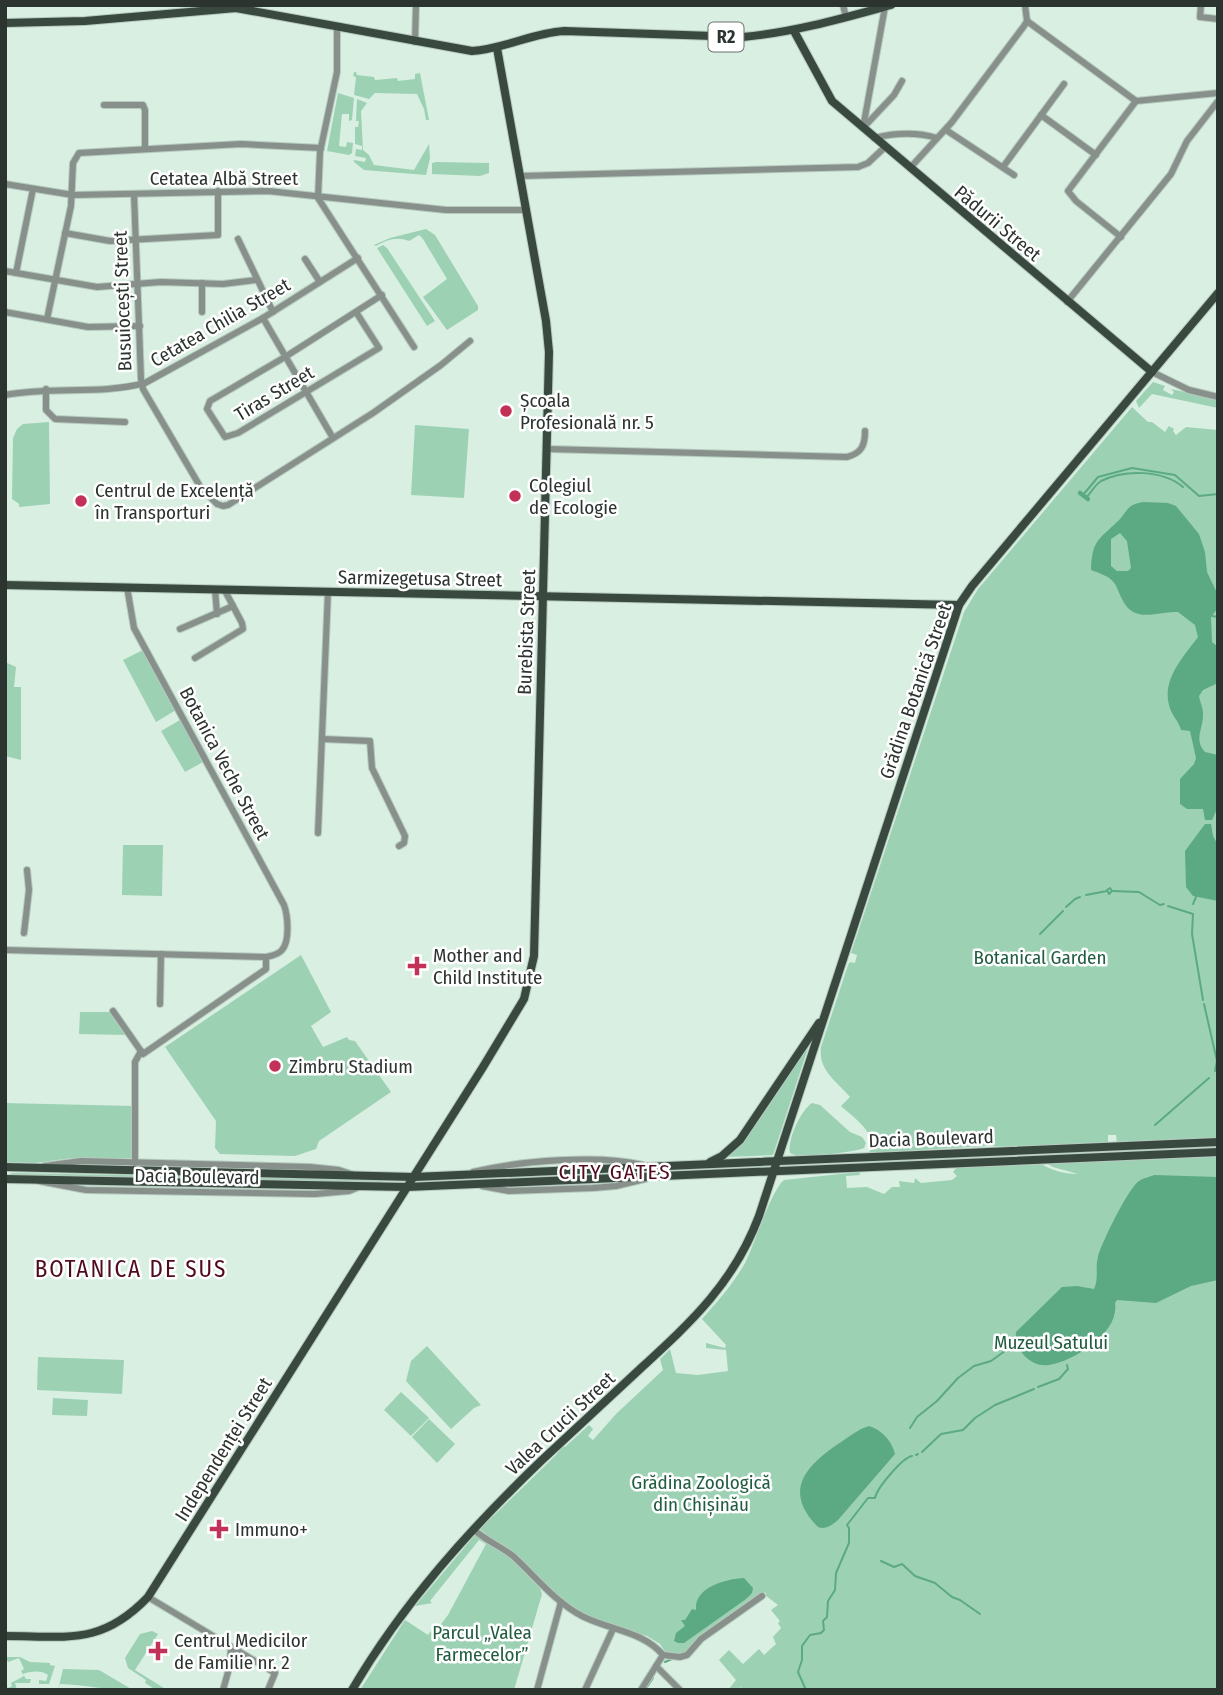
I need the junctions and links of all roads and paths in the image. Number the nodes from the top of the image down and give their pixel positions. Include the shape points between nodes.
1 (416, 5) edge
2 (843, 5) edge
3 (1025, 5) edge
4 (1201, 5) edge
5 (888, 6) edge
6 (846, 18) junction
7 (1218, 19) edge
8 (1027, 21) junction
9 (5, 23) edge
10 (338, 27) junction
11 (794, 31) junction
12 (415, 42) junction
13 (497, 48) junction
14 (902, 81) dead end
15 (1063, 84) dead end
16 (1218, 93) edge
17 (1136, 101) junction
18 (1217, 102) edge
19 (104, 105) dead end
20 (1041, 114) junction
21 (863, 128) junction
22 (946, 130) junction
23 (874, 138) junction
24 (937, 138) junction
25 (885, 147) junction
26 (145, 148) junction
27 (321, 148) junction
28 (1096, 155) junction
29 (1003, 167) junction
30 (910, 169) junction
31 (1014, 175) dead end
32 (520, 176) junction
33 (5, 184) edge
34 (33, 189) junction
35 (218, 191) junction
36 (134, 194) junction
37 (73, 195) junction
38 (317, 195) junction
39 (527, 211) junction
40 (65, 233) junction
41 (1121, 237) junction
42 (238, 239) dead end
43 (135, 240) junction
44 (358, 258) junction
45 (305, 259) dead end
46 (5, 271) edge
47 (16, 273) junction
48 (55, 280) junction
49 (256, 280) junction
50 (320, 282) junction
51 (202, 283) junction
52 (137, 284) junction
53 (1218, 293) edge
54 (382, 295) junction
55 (1068, 302) junction
56 (5, 312) edge
57 (202, 312) dead end
58 (273, 312) junction
59 (356, 312) junction
60 (263, 318) junction
61 (47, 319) junction
62 (140, 326) junction
63 (470, 341) dead end
64 (414, 347) dead end
65 (285, 357) junction
66 (1152, 372) junction
67 (141, 384) junction
68 (46, 389) junction
69 (306, 393) junction
70 (5, 395) edge
71 (1218, 397) edge
72 (125, 422) dead end
73 (865, 431) dead end
74 (333, 438) junction
75 (547, 449) junction
76 (5, 585) edge
77 (127, 587) junction
78 (220, 589) junction
79 (328, 591) junction
80 (543, 597) junction
81 (959, 605) junction
82 (233, 606) junction
83 (217, 614) junction
84 (180, 629) dead end
85 (195, 658) dead end
86 (322, 739) junction
87 (318, 832) dead end
88 (399, 846) dead end
89 (27, 870) dead end
90 (24, 933) dead end
91 (5, 950) edge
92 (161, 954) junction
93 (266, 957) junction
94 (160, 1004) dead end
95 (113, 1011) dead end
96 (825, 1014) junction
97 (141, 1051) junction
98 (1218, 1142) edge
99 (983, 1152) junction
100 (1218, 1152) edge
101 (777, 1162) junction
102 (982, 1162) junction
103 (135, 1163) junction
104 (706, 1163) junction
105 (5, 1167) edge
106 (34, 1168) junction
107 (774, 1172) junction
108 (705, 1175) junction
109 (355, 1176) junction
110 (414, 1177) junction
111 (5, 1179) edge
112 (407, 1186) junction
113 (472, 1529) junction
114 (762, 1596) dead end
115 (148, 1597) junction
116 (561, 1602) junction
117 (613, 1629) junction
118 (5, 1636) edge
119 (232, 1647) junction
120 (663, 1655) junction
121 (656, 1666) junction
122 (223, 1690) edge
123 (268, 1690) edge
124 (352, 1690) edge
125 (537, 1690) edge
126 (585, 1690) edge
127 (641, 1690) edge
128 (680, 1690) edge

1 - 12 street
2 - 6 street
3 - 8 street
4 - 7 street via 1200,17
5 - 6 main road, R2
5 - 21 street
6 - 11 main road, R2
8 - 17 street
8 - 22 street
9 - 10 main road, R2 via 93,21 226,8
10 - 12 main road, R2
10 - 27 street via 337,72
11 - 13 main road, R2 via 743,37 564,31
11 - 21 main road, Pădurii Street via 828,96
12 - 13 main road, R2 via 472,51
13 - 32 main road, Burebista Street
14 - 21 street
15 - 20 street
16 - 17 street
17 - 28 street
18 - 41 street via 1184,145 1171,174
19 - 26 street via 143,105
20 - 28 street
20 - 29 street
21 - 23 main road, Pădurii Street
22 - 24 street
22 - 29 street
23 - 24 street via 918,134
23 - 25 main road, Pădurii Street
24 - 30 street
25 - 30 main road, Pădurii Street
25 - 32 street via 858,167
26 - 27 street via 257,144
26 - 37 street via 79,153 73,163
27 - 38 street
28 - 41 street via 1069,194
29 - 31 street
30 - 55 main road, Pădurii Street
32 - 39 main road, Burebista Street
33 - 34 street, Cetatea Albă Street
34 - 37 street, Cetatea Albă Street
34 - 47 street
35 - 36 street, Cetatea Albă Street
35 - 38 street, Cetatea Albă Street
35 - 43 street via 218,235
36 - 37 street, Cetatea Albă Street
36 - 43 street, Busuiocești Street
37 - 40 street
38 - 39 street, Cetatea Albă Street via 446,210
38 - 44 street
39 - 75 main road, Burebista Street via 549,352
40 - 43 street
40 - 48 street
41 - 55 street
42 - 49 street
43 - 52 street, Busuiocești Street
44 - 50 street, Cetatea Chilia Street
44 - 54 street
45 - 50 street
46 - 47 street
47 - 48 street
48 - 52 street via 97,287
48 - 61 street
49 - 51 street
49 - 58 street
50 - 58 street, Cetatea Chilia Street
51 - 52 street
51 - 57 street
52 - 62 street, Busuiocești Street
53 - 66 main road, Grădina Botanică Street
54 - 59 street, Tiras Street
54 - 64 street
55 - 66 main road, Pădurii Street
56 - 61 street
58 - 60 street, Cetatea Chilia Street
59 - 65 street, Tiras Street
59 - 69 street, Tiras Street via 379,348
60 - 65 street
60 - 67 street, Cetatea Chilia Street
61 - 62 street via 99,328
62 - 67 street, Busuiocești Street
63 - 74 street
65 - 69 street
65 - 69 street, Tiras Street via 210,401 208,411 227,438
66 - 71 street, Pădurii Street via 1189,390
66 - 81 main road, Grădina Botanică Street
67 - 68 street, Cetatea Chilia Street
67 - 74 street, Busuiocești Street via 195,479 223,506
68 - 70 street, Cetatea Chilia Street
68 - 72 street via 46,410 55,419
69 - 74 street
73 - 75 street via 864,445 847,457
75 - 80 main road, Burebista Street
76 - 77 main road, Sarmizegetusa Street
77 - 78 main road, Sarmizegetusa Street
77 - 93 street, Botanica Veche Street via 134,628 286,911 285,944 278,954
78 - 79 main road, Sarmizegetusa Street
78 - 82 street
78 - 83 street
79 - 80 main road, Sarmizegetusa Street
79 - 86 street
80 - 81 main road, Sarmizegetusa Street
80 - 110 main road, Burebista Street via 534,956 529,984 506,1030
81 - 96 main road, Grădina Botanică Street
82 - 83 street
82 - 85 street via 243,629
83 - 84 street
86 - 87 street
86 - 88 street via 370,741 372,768 405,836
89 - 90 street
91 - 92 street
92 - 93 street
92 - 94 street
93 - 97 street via 266,969 143,1054
95 - 97 street
96 - 101 main road, Grădina Botanică Street
96 - 104 main road via 740,1140
97 - 103 street via 135,1062
98 - 99 main road, Dacia Boulevard
99 - 101 main road, Dacia Boulevard
99 - 102 main road
100 - 102 main road, Dacia Boulevard
101 - 104 main road, Dacia Boulevard
101 - 107 main road, Grădina Botanică Street
102 - 107 main road, Dacia Boulevard
103 - 106 street, Dacia Boulevard via 72,1161
103 - 109 street, Dacia Boulevard via 310,1167
104 - 108 main road
104 - 110 main road, Dacia Boulevard
105 - 106 main road, Dacia Boulevard
106 - 109 main road, Dacia Boulevard
107 - 108 main road, Dacia Boulevard
107 - 113 main road, Valea Crucii Street via 751,1238 710,1301
108 - 112 main road, Dacia Boulevard
109 - 110 main road, Dacia Boulevard
110 - 112 main road, Burebista Street
111 - 112 main road, Dacia Boulevard
112 - 115 main road, Independenței Street
113 - 116 street via 510,1554
113 - 124 main road, Valea Crucii Street via 419,1591
114 - 120 street via 701,1639 687,1655
115 - 118 main road, Independenței Street via 122,1621 90,1634
115 - 119 street
116 - 117 street
116 - 125 street
117 - 120 street via 644,1638
117 - 126 street
119 - 122 street
119 - 123 street via 275,1673
120 - 121 street
121 - 127 street
121 - 128 street

